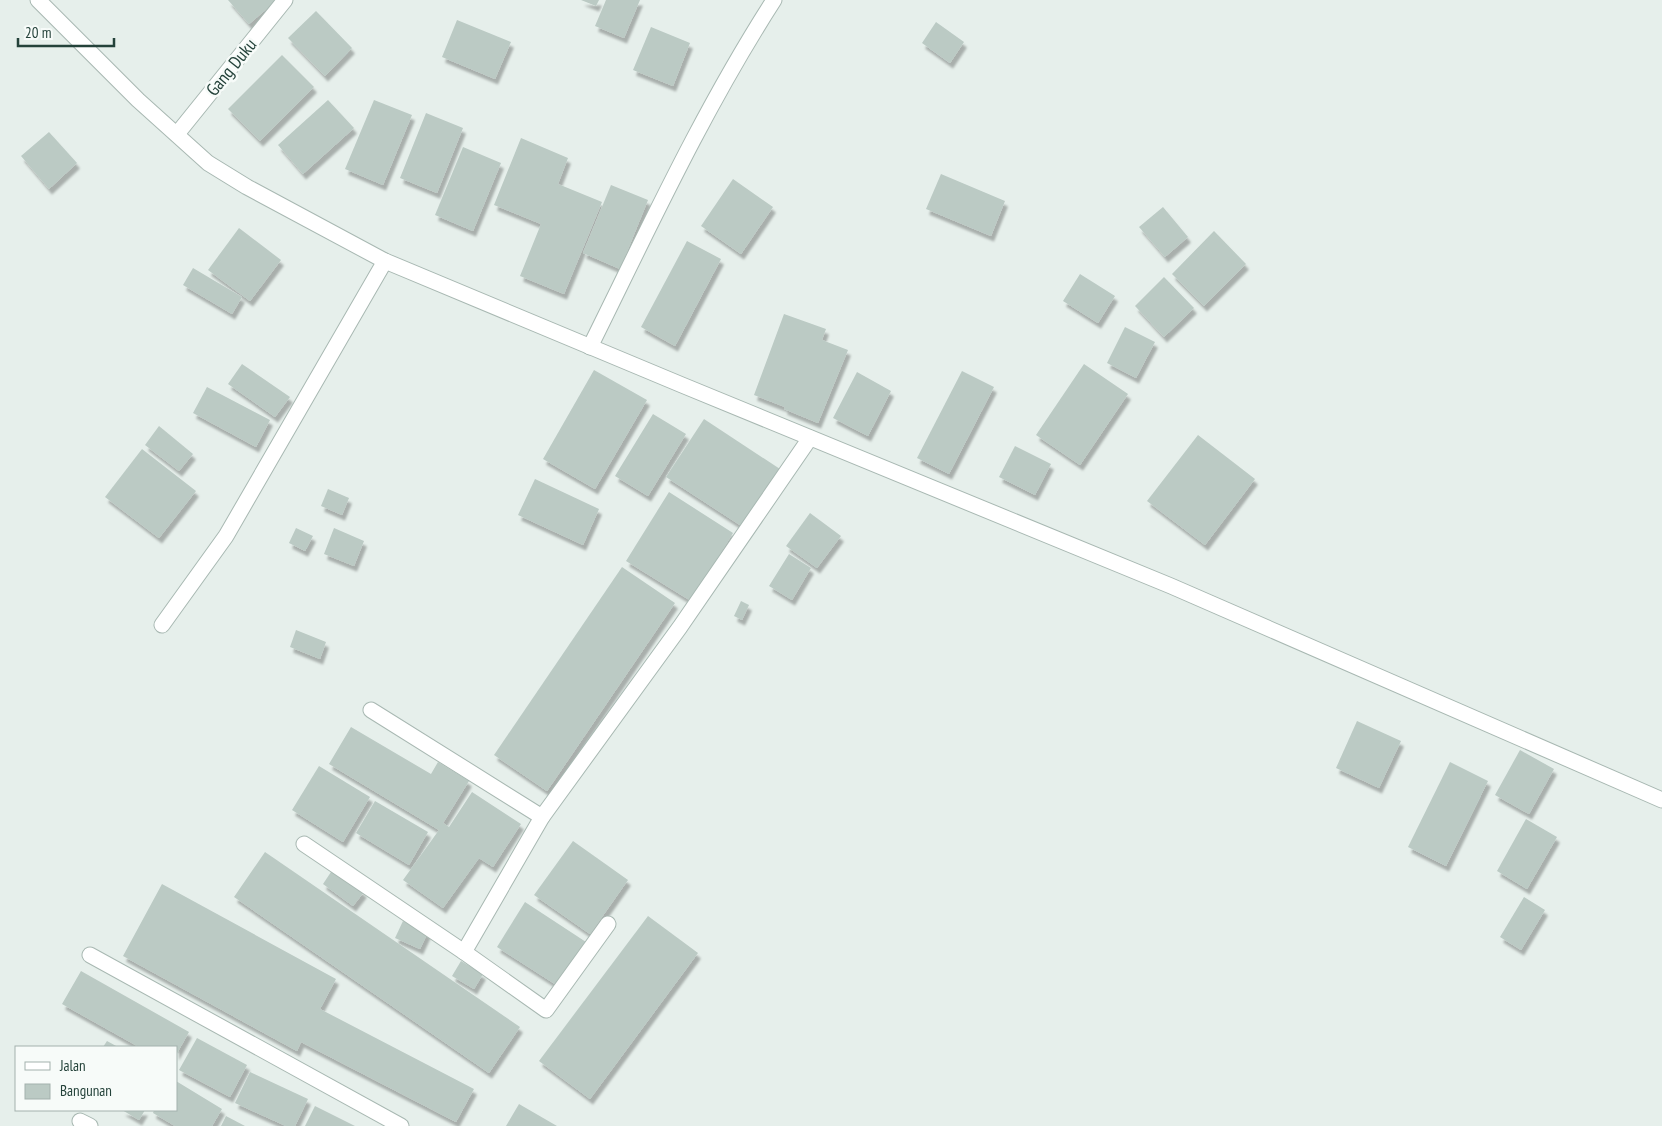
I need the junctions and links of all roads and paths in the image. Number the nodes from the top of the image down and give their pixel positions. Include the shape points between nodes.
1 (38, 0) edge
2 (284, 0) edge
3 (774, 0) edge
4 (177, 134) junction
5 (385, 261) junction
6 (590, 347) junction
7 (810, 438) junction
8 (162, 625) dead end
9 (371, 710) dead end
10 (1662, 800) edge
11 (542, 817) junction
12 (304, 844) dead end
13 (608, 924) dead end
14 (464, 952) junction
15 (90, 955) dead end
16 (401, 1126) edge

1 - 4 street via 138,100
2 - 4 street, Gang Duku
3 - 6 street via 686,153
4 - 5 street via 208,163 246,187
5 - 6 street
5 - 8 street via 226,536
6 - 7 street
7 - 10 street via 1171,586
7 - 11 street via 680,627
9 - 11 street
11 - 14 street
12 - 14 street
13 - 14 street via 546,1010
15 - 16 street

